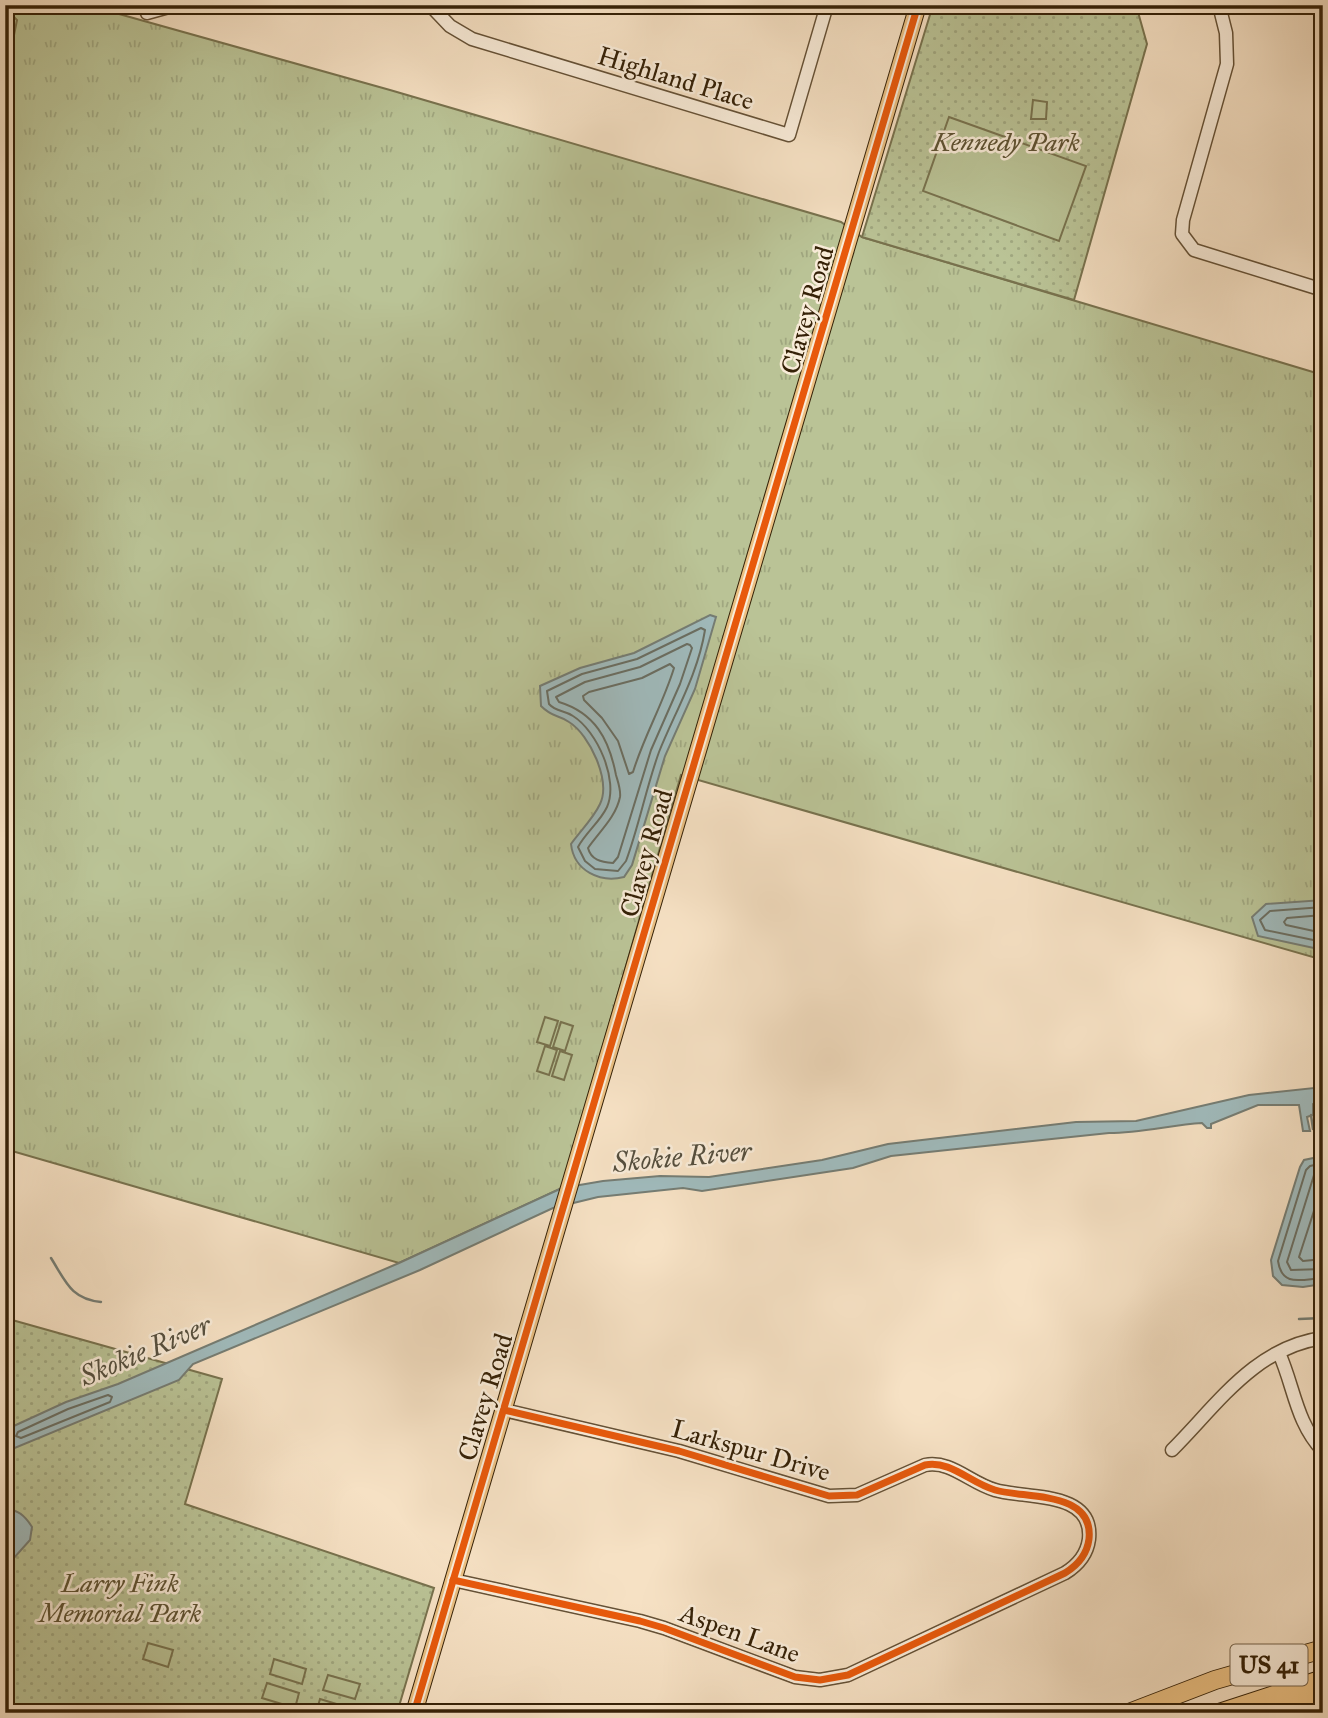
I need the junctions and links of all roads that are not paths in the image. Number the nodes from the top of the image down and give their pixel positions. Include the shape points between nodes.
1 (176, 5) edge
2 (430, 5) edge
3 (827, 5) edge
4 (918, 5) edge
5 (1219, 5) edge
6 (147, 13) dead end
7 (1323, 290) edge
8 (1323, 1338) edge
9 (1279, 1353) junction
10 (504, 1410) junction
11 (1172, 1450) dead end
12 (1323, 1451) edge
13 (1059, 1500) joint
14 (453, 1580) junction
15 (1323, 1637) edge
16 (1323, 1649) edge
17 (1323, 1679) edge
18 (1215, 1680) junction
19 (1323, 1693) edge
20 (414, 1713) edge
21 (1129, 1713) edge
22 (1219, 1713) edge
23 (1246, 1713) edge

1 - 6 street
2 - 3 street, Highland Place via 450,26 472,39 789,135
4 - 10 main road, Clavey Road
5 - 7 street via 1227,33 1227,64 1182,234 1194,250
8 - 9 street
9 - 11 street via 1240,1377
9 - 12 street via 1301,1420
10 - 13 street, Larkspur Drive via 679,1451 830,1496 857,1495 936,1463 991,1489
10 - 14 main road, Clavey Road
13 - 14 street, Aspen Lane via 1076,1508 1088,1526 1086,1551 1075,1567 848,1675 820,1680 795,1677 664,1628
14 - 20 main road, Clavey Road
15 - 18 highway
16 - 18 highway, US 41
17 - 22 highway, US 41
18 - 21 highway, US 41
19 - 23 highway

